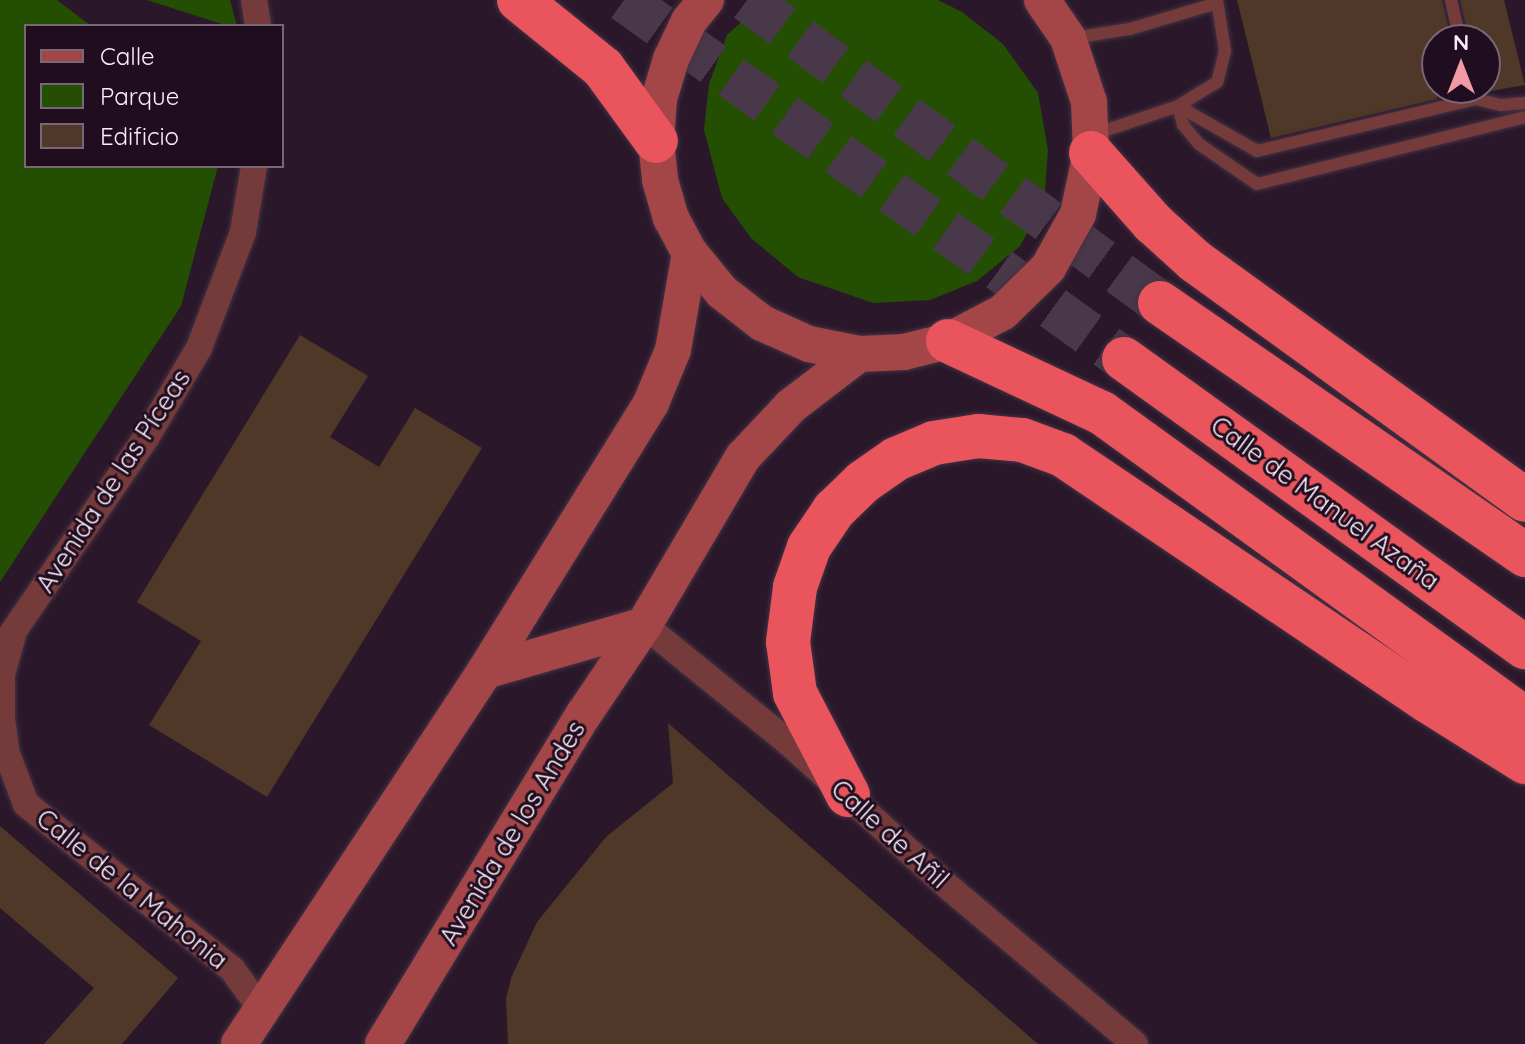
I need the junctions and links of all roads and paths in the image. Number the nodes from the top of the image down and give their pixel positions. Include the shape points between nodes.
1 (254, 0) edge
2 (519, 0) edge
3 (706, 0) edge
4 (1042, 0) edge
5 (1451, 0) edge
6 (1217, 1) edge
7 (258, 24) edge
8 (1456, 24) edge
9 (1068, 38) junction
10 (1525, 103) edge
11 (1433, 104) edge
12 (1499, 104) edge
13 (1178, 106) junction
14 (1525, 117) edge
15 (656, 141) junction
16 (1091, 144) junction
17 (254, 168) edge
18 (690, 253) junction
19 (1160, 303) tunnel mouth
20 (948, 341) junction
21 (859, 354) junction
22 (1124, 359) tunnel mouth
23 (1525, 500) edge
24 (1525, 555) edge
25 (644, 625) junction
26 (7, 641) edge
27 (1525, 647) edge
28 (485, 671) junction
29 (1525, 719) edge
30 (1525, 762) edge
31 (0, 791) edge
32 (848, 795) junction
33 (26, 804) junction
34 (249, 1031) edge
35 (383, 1044) edge
36 (1135, 1044) edge

1 - 7 street
2 - 15 highway via 603,68
3 - 15 main road via 671,59 659,99
4 - 9 main road
5 - 8 lane
6 - 9 lane via 1130,29
6 - 13 lane via 1225,51 1217,82
9 - 16 main road via 1089,102
10 - 12 lane
11 - 13 lane via 1257,151
13 - 14 lane via 1183,125 1199,144 1257,184
13 - 16 lane
15 - 18 main road via 668,205
16 - 20 main road via 1078,214 1048,268 1003,312
16 - 23 highway via 1153,223 1195,261
17 - 26 street, Avenida de las Píceas via 243,232 199,348 146,438
18 - 21 main road via 722,292 762,323 809,344
18 - 28 main road via 673,350 651,403
19 - 24 highway
20 - 21 main road via 904,352
20 - 29 highway via 1102,413
21 - 25 main road, Avenida de los Andes via 791,406 743,457
22 - 27 highway, Calle de Manuel Azaña
25 - 28 main road
25 - 32 street, Calle de Añil
25 - 35 main road, Avenida de los Andes
26 - 33 street, Calle de la Mahonia via 2,719 7,754
28 - 34 main road
30 - 32 highway via 1063,455 1022,440 978,436 934,443 896,459 834,510 809,547 795,587 788,642 795,693
31 - 33 street, Calle de la Mahonia
32 - 36 street, Calle de Añil
33 - 34 street, Calle de la Mahonia via 232,969 254,999

